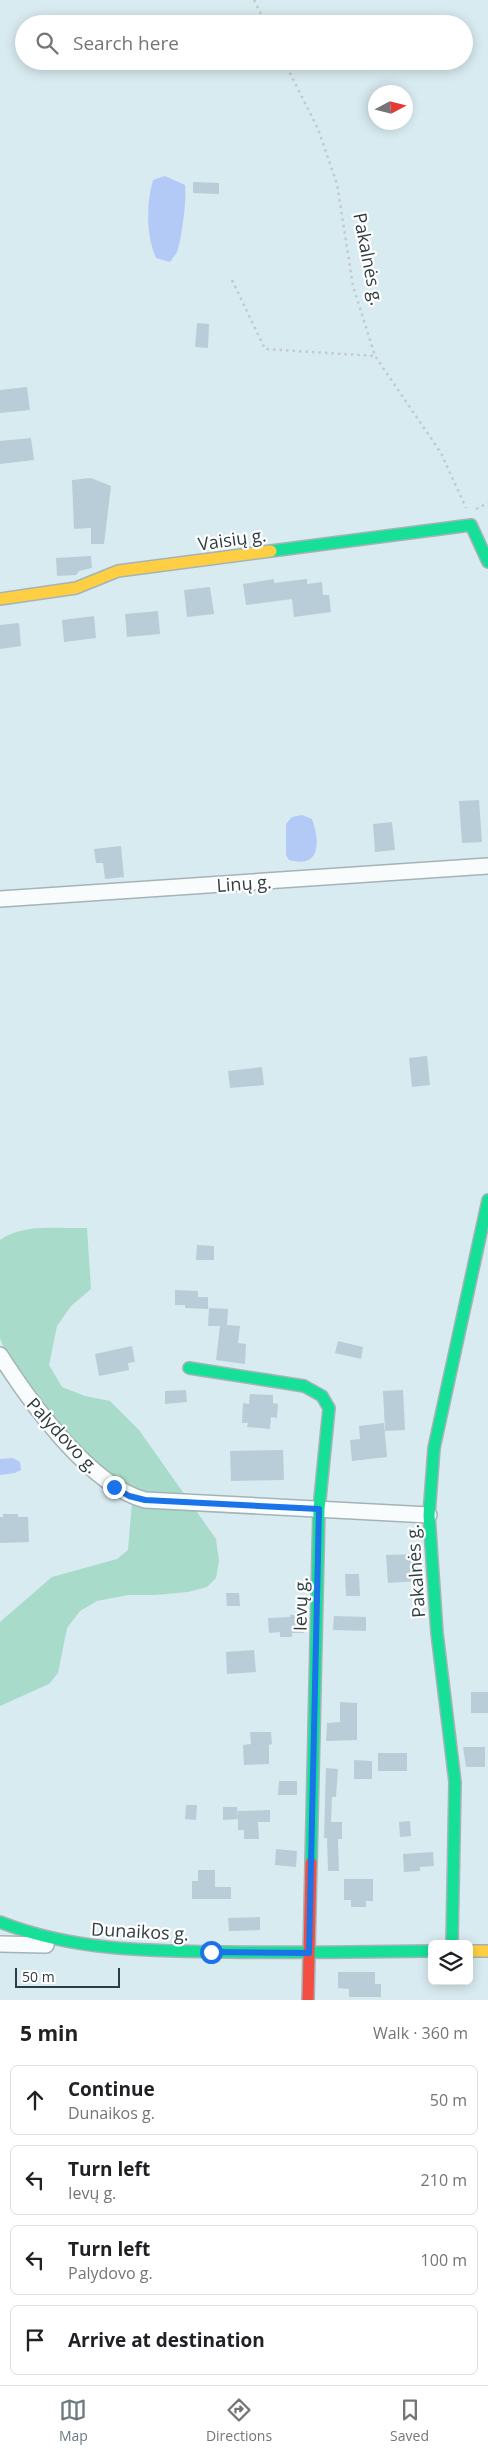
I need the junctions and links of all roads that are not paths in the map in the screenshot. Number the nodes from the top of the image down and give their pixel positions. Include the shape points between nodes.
1 (488, 562) edge
2 (0, 598) edge
3 (488, 866) edge
4 (0, 899) edge
5 (488, 1200) edge
6 (0, 1355) edge
7 (189, 1368) dead end
8 (319, 1509) junction
9 (430, 1514) junction
10 (0, 1922) edge
11 (452, 1940) edge
12 (0, 1944) edge
13 (80, 1946) junction
14 (428, 1951) edge
15 (473, 1951) edge
16 (488, 1951) edge
17 (309, 1953) junction
18 (308, 2000) edge

1 - 2 street, Vaisių g. via 470,525 118,572 76,588
3 - 4 street, Linų g.
5 - 9 street, Pakalnės g. via 434,1448
6 - 8 street, Palydovo g. via 24,1393 61,1436 97,1473 129,1496 145,1500
7 - 8 street, Ievų g. via 304,1386 322,1396 329,1408
8 - 9 street, Palydovo g.
8 - 17 street, Ievų g.
9 - 11 street, Pakalnės g. via 437,1633 455,1782
10 - 13 street, Dunaikos g. via 44,1939
12 - 13 street
13 - 17 street, Dunaikos g. via 152,1951
14 - 17 street, Dunaikos g.
15 - 16 street
17 - 18 street, Ievų g.

